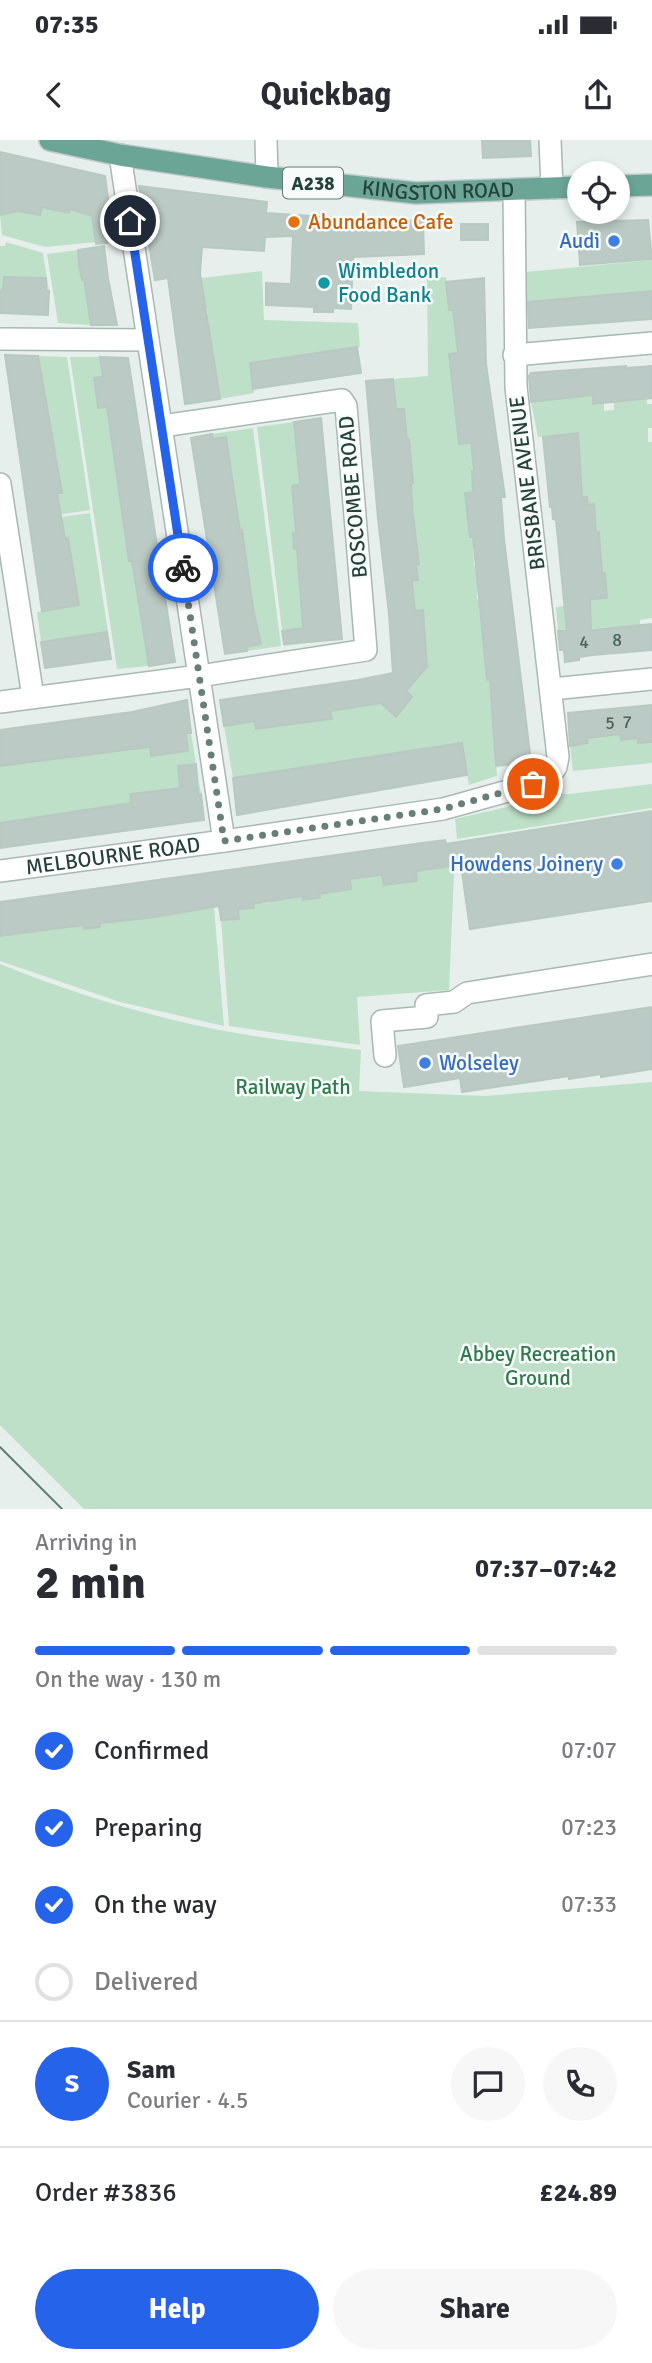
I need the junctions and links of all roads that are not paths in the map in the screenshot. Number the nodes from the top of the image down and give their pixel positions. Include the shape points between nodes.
1 (50, 140) edge
2 (266, 140) edge
3 (550, 140) edge
4 (120, 155) junction
5 (267, 177) junction
6 (652, 185) edge
7 (630, 186) edge
8 (567, 187) edge
9 (552, 188) junction
10 (514, 190) junction
11 (0, 339) edge
12 (148, 340) junction
13 (652, 343) edge
14 (514, 355) junction
15 (162, 426) junction
16 (0, 484) edge
17 (199, 676) junction
18 (652, 678) edge
19 (552, 689) junction
20 (33, 697) junction
21 (0, 702) edge
22 (551, 773) joint
23 (224, 841) junction
24 (0, 871) edge
25 (652, 964) edge
26 (385, 1056) dead end

1 - 4 main road, KINGSTON ROAD / A238
2 - 5 street
3 - 9 street
4 - 5 main road, KINGSTON ROAD / A238
4 - 12 street
5 - 10 main road, KINGSTON ROAD / A238 via 416,193
6 - 7 main road
8 - 9 main road, KINGSTON ROAD / A238
9 - 10 main road, KINGSTON ROAD / A238
10 - 14 street, BRISBANE AVENUE
11 - 12 street
12 - 15 street
13 - 14 street
14 - 19 street, BRISBANE AVENUE
15 - 17 street
15 - 17 street, BOSCOMBE ROAD via 342,400 346,407 366,650
16 - 20 street
17 - 20 street
17 - 23 street
18 - 19 street
19 - 22 street, BRISBANE AVENUE via 558,757
20 - 21 street
22 - 23 street, MELBOURNE ROAD via 533,784 443,809
23 - 24 street, MELBOURNE ROAD
25 - 26 street via 467,993 454,1002 425,1005 427,1017 382,1021

